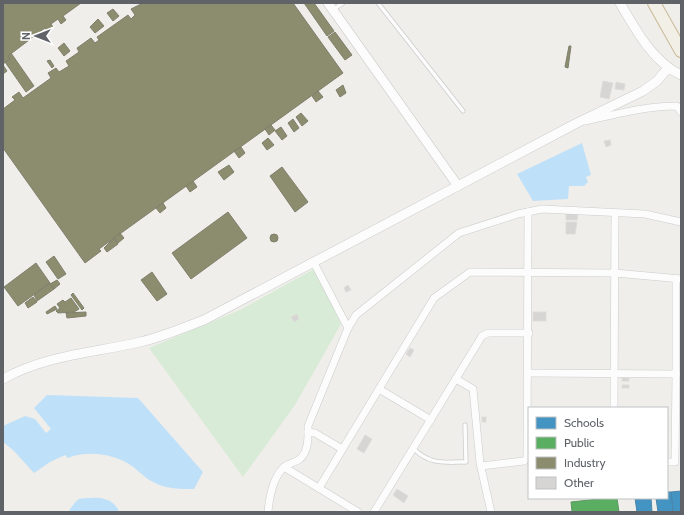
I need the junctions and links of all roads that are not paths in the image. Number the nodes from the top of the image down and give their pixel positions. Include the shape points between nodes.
1 (343, 3) edge
2 (378, 3) edge
3 (620, 3) edge
4 (654, 3) edge
5 (330, 6) edge
6 (681, 51) edge
7 (668, 68) junction
8 (679, 74) edge
9 (463, 112) dead end
10 (681, 112) edge
11 (575, 124) junction
12 (458, 186) junction
13 (528, 212) junction
14 (615, 213) junction
15 (681, 222) edge
16 (314, 263) junction
17 (529, 272) junction
18 (615, 273) junction
19 (679, 279) edge
20 (348, 328) junction
21 (529, 333) junction
22 (528, 373) junction
23 (614, 374) junction
24 (676, 374) junction
25 (456, 379) junction
26 (3, 380) edge
27 (380, 389) junction
28 (614, 407) edge
29 (431, 420) junction
30 (465, 425) dead end
31 (308, 432) junction
32 (342, 449) junction
33 (414, 449) junction
34 (668, 462) edge
35 (481, 466) junction
36 (284, 467) junction
37 (319, 488) junction
38 (268, 512) edge
39 (358, 512) edge
40 (374, 512) edge
41 (491, 512) edge

1 - 5 lane
2 - 9 lane
3 - 7 street via 638,32
4 - 6 highway
5 - 12 street
7 - 8 street
7 - 11 street via 657,81 643,91
10 - 11 street via 677,106 667,106 631,111
11 - 12 street
12 - 16 street
13 - 14 street via 542,209
13 - 17 street
13 - 20 street via 459,233 356,314
14 - 15 street via 645,214
14 - 18 street
16 - 20 street
16 - 26 street via 226,310 175,331 141,342 57,358 34,365
17 - 18 street
17 - 21 street
17 - 27 street via 470,272 434,298
18 - 19 street
18 - 23 street
19 - 24 street
20 - 31 street via 308,426
21 - 22 street
21 - 25 street via 488,333 482,336
22 - 23 street
22 - 35 street via 527,458 524,461
23 - 24 street
23 - 28 street
24 - 34 street via 675,462
25 - 29 street
25 - 35 street via 473,389
27 - 29 street
27 - 32 street
29 - 33 street
30 - 33 lane via 466,462 432,462
31 - 32 street via 315,433
31 - 36 street via 309,442 300,458
32 - 37 street
33 - 40 street
35 - 41 street
36 - 37 street
36 - 38 street via 274,487
37 - 39 street

